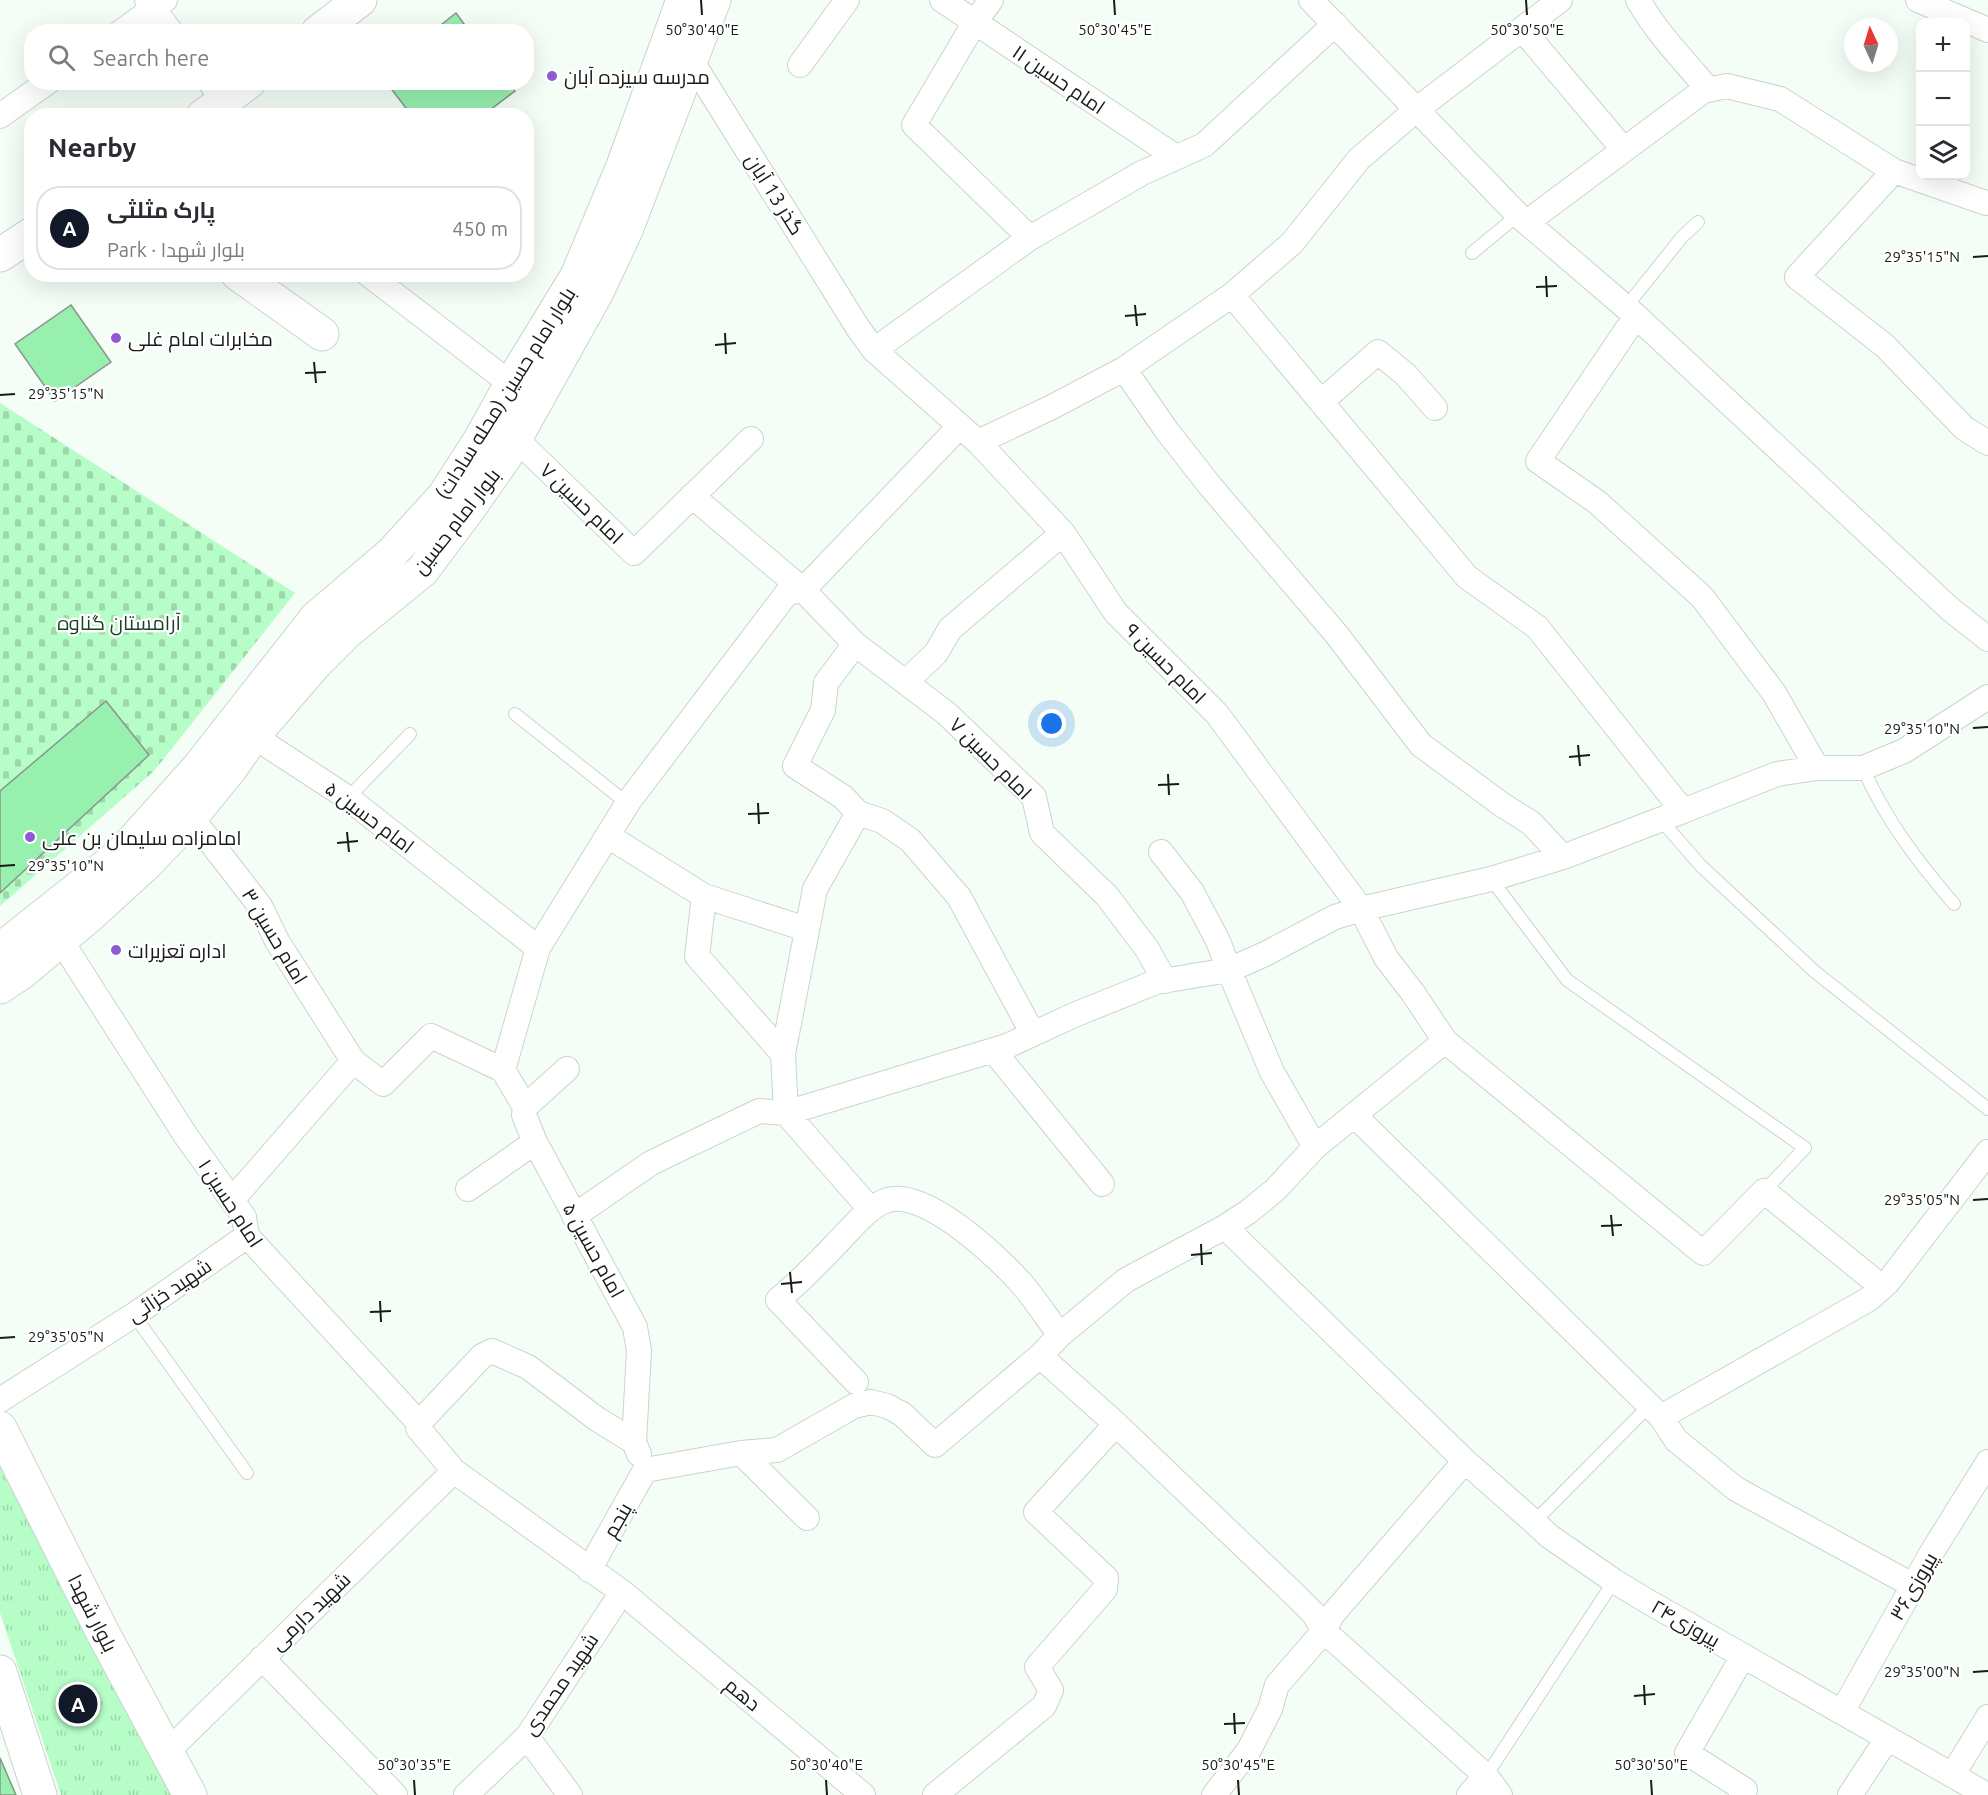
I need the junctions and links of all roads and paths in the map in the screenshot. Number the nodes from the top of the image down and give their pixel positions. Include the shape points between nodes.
1 (360, 0) edge
2 (683, 0) edge
3 (714, 0) edge
4 (847, 0) edge
5 (942, 0) edge
6 (991, 0) edge
7 (1311, 0) edge
8 (1560, 0) edge
9 (1638, 0) edge
10 (1918, 0) edge
11 (156, 3) edge
12 (975, 22) junction
13 (131, 24) edge
14 (167, 24) edge
15 (328, 24) edge
16 (1335, 24) junction
17 (1522, 29) junction
18 (1988, 30) edge
19 (691, 60) junction
20 (800, 65) dead end
21 (37, 90) edge
22 (1709, 90) junction
23 (1416, 110) junction
24 (0, 116) edge
25 (1624, 150) junction
26 (1176, 157) junction
27 (1894, 171) junction
28 (1986, 203) dead end
29 (1523, 218) junction
30 (1698, 222) dead end
31 (1030, 238) junction
32 (24, 239) edge
33 (1472, 253) dead end
34 (0, 255) edge
35 (249, 282) edge
36 (378, 282) edge
37 (1232, 296) junction
38 (1631, 311) junction
39 (322, 334) dead end
40 (874, 350) junction
41 (1124, 369) junction
42 (511, 384) junction
43 (1321, 402) junction
44 (1435, 408) dead end
45 (960, 426) junction
46 (516, 439) junction
47 (751, 439) dead end
48 (978, 442) junction
49 (1988, 443) edge
50 (692, 496) junction
51 (1063, 533) junction
52 (803, 591) junction
53 (1988, 639) edge
54 (855, 644) junction
55 (906, 682) junction
56 (1987, 702) edge
57 (515, 714) dead end
58 (410, 734) dead end
59 (254, 736) junction
60 (1817, 768) junction
61 (1863, 768) junction
62 (348, 798) junction
63 (628, 804) junction
64 (1683, 811) junction
65 (858, 813) junction
66 (191, 817) junction
67 (1660, 819) junction
68 (608, 837) junction
69 (1161, 852) dead end
70 (1563, 857) junction
71 (1491, 879) junction
72 (704, 896) junction
73 (1954, 904) dead end
74 (1361, 909) junction
75 (806, 928) junction
76 (60, 939) junction
77 (538, 948) junction
78 (0, 950) edge
79 (1228, 970) junction
80 (1165, 981) junction
81 (0, 987) edge
82 (1033, 1034) junction
83 (1445, 1041) junction
84 (993, 1050) junction
85 (783, 1054) junction
86 (353, 1060) junction
87 (567, 1069) dead end
88 (503, 1070) junction
89 (525, 1107) junction
90 (1988, 1108) edge
91 (786, 1113) junction
92 (1354, 1115) junction
93 (535, 1142) junction
94 (1315, 1147) junction
95 (1988, 1152) edge
96 (1102, 1184) dead end
97 (468, 1189) dead end
98 (1764, 1191) junction
99 (232, 1200) junction
100 (870, 1209) junction
101 (574, 1216) junction
102 (1225, 1227) junction
103 (247, 1236) junction
104 (1882, 1287) junction
105 (134, 1315) junction
106 (1060, 1335) junction
107 (1040, 1356) junction
108 (856, 1382) dead end
109 (0, 1400) edge
110 (1655, 1412) junction
111 (419, 1424) junction
112 (1116, 1424) junction
113 (0, 1428) edge
114 (634, 1442) junction
115 (741, 1453) junction
116 (1464, 1461) junction
117 (1988, 1462) edge
118 (645, 1470) junction
119 (454, 1471) junction
120 (247, 1473) dead end
121 (807, 1518) dead end
122 (1534, 1522) junction
123 (589, 1570) junction
124 (1614, 1581) junction
125 (1914, 1586) junction
126 (622, 1592) junction
127 (1324, 1630) junction
128 (1743, 1656) junction
129 (262, 1658) junction
130 (0, 1671) edge
131 (1842, 1712) junction
132 (1988, 1718) edge
133 (527, 1737) junction
134 (1887, 1739) junction
135 (167, 1752) junction
136 (1953, 1774) junction
137 (1486, 1776) junction
138 (40, 1795) edge
139 (190, 1795) edge
140 (395, 1795) edge
141 (466, 1795) edge
142 (570, 1795) edge
143 (863, 1795) edge
144 (935, 1795) edge
145 (1214, 1795) edge
146 (1469, 1795) edge
147 (1500, 1795) edge
148 (1741, 1795) edge
149 (1850, 1795) edge
150 (1987, 1795) edge

1 - 15 street
2 - 42 street, بلوار امام حسین (محله سادات) via 623,166 577,276
3 - 19 street, بلوار امام حسین
4 - 20 street
5 - 12 street, امام حسین ۱۱
6 - 12 street
7 - 16 street
8 - 17 street
9 - 22 street via 1670,46
10 - 18 street
11 - 13 street
11 - 14 street
12 - 26 street, امام حسین ۱۱
12 - 31 street via 914,125
16 - 23 street
16 - 26 street via 1204,145
17 - 23 street
17 - 25 street
19 - 40 street, گذر 13 آبان
19 - 46 street, بلوار امام حسین via 626,230 597,292
21 - 24 street
22 - 25 street
22 - 27 street via 1727,86 1780,99
23 - 29 street
23 - 37 street via 1359,159 1292,243
25 - 29 street
26 - 31 street
27 - 28 street
27 - 49 street via 1797,277 1885,346 1964,428
29 - 33 lane
29 - 38 street
30 - 38 lane via 1682,237
31 - 40 street
32 - 34 street
35 - 39 street
36 - 42 street
37 - 41 street
37 - 43 street
38 - 53 street via 1950,609
38 - 60 street via 1538,461 1597,502 1702,597 1774,693
40 - 45 street, امام حسین ۹
41 - 48 street
41 - 70 street via 1167,432 1323,619 1421,745 1531,823
42 - 78 street, بلوار امام حسین (محله سادات) via 444,496 392,553 316,618 198,768 120,855
43 - 44 street via 1378,352 1406,375
43 - 64 street via 1467,577 1536,627
45 - 48 street, امام حسین ۹
45 - 52 street
46 - 50 street, امام حسین ۷ via 634,553
46 - 59 street, بلوار امام حسین via 422,571 347,632
47 - 50 street, امام حسین ۷
48 - 51 street, امام حسین ۹
50 - 52 street, امام حسین ۷
51 - 55 street via 950,629 936,653
51 - 74 street, امام حسین ۹ via 1116,613 1217,714
52 - 54 street, امام حسین ۷
52 - 63 street via 787,593
54 - 55 street, امام حسین ۷
54 - 65 street via 826,683 823,710 795,766 843,797
55 - 80 street, امام حسین ۷ via 946,713 1035,797 1042,833 1107,896 1147,949
56 - 61 street via 1904,751
57 - 63 lane
58 - 62 lane
59 - 62 street, امام حسین ۵
59 - 66 street, بلوار امام حسین
60 - 61 street
60 - 64 street via 1777,774
61 - 73 lane via 1891,822 1921,866
62 - 77 street, امام حسین ۵
63 - 68 street
64 - 67 street
65 - 75 street via 815,889
65 - 82 street via 882,821 910,840 959,897
66 - 76 street, بلوار امام حسین via 147,863
66 - 86 street, امام حسین ۳ via 260,906 277,941
67 - 70 street
67 - 90 lane via 1701,866 1814,971
68 - 72 street
68 - 77 street
69 - 79 street via 1192,892 1218,940
70 - 71 street
71 - 74 street
71 - 98 lane via 1568,980 1804,1148
72 - 75 street
72 - 85 street via 697,956
74 - 79 street via 1335,917
74 - 83 street, امام حسین ۹ via 1386,958
75 - 85 street
76 - 81 street, بلوار امام حسین
76 - 99 street, امام حسین ۱ via 186,1136
77 - 88 street
79 - 80 street
79 - 94 street via 1272,1072
80 - 82 street
82 - 84 street
83 - 92 street
83 - 98 street, امام حسین ۹ via 1703,1253
84 - 91 street
84 - 96 street
85 - 91 street
86 - 88 street, امام حسین ۳ via 383,1084 431,1036
86 - 99 street
87 - 89 street
88 - 89 street, امام حسین ۵
89 - 93 street, امام حسین ۵ via 524,1115
91 - 100 street
91 - 101 street via 759,1111 651,1163
92 - 94 street
92 - 110 street
93 - 97 street
93 - 101 street, امام حسین ۵
94 - 102 street via 1275,1190
95 - 104 street
98 - 104 street
99 - 103 street, امام حسین ۱ via 244,1216
100 - 106 street via 898,1197 923,1204 948,1219 1021,1284
100 - 108 street via 778,1300
101 - 114 street, امام حسین ۵ via 635,1327 639,1351
102 - 106 street via 1126,1280
102 - 116 street, پیروزی۲۴
103 - 105 street, شهید خزائی
103 - 111 street, امام حسین ۱
104 - 110 street via 1869,1299
105 - 109 street, شهید خزائی
105 - 120 lane
106 - 107 street
107 - 112 street
107 - 115 street via 935,1445 902,1414 871,1402 854,1406 777,1450
110 - 122 lane
110 - 125 street via 1676,1440 1736,1489
111 - 114 street via 482,1356 492,1351 528,1367
111 - 119 street, امام حسین ۱ via 418,1428
112 - 127 street via 1295,1595
112 - 144 street via 1036,1512 1106,1578 1105,1589 1037,1667 1051,1690 1044,1706
113 - 135 street, بلوار شهدا
114 - 118 street
115 - 118 street
115 - 121 street
116 - 122 street, پیروزی۲۴
116 - 127 street via 1332,1615
117 - 125 street, پیروزی۳۶
118 - 123 street, پنجم
119 - 123 street, امام حسین ۱
119 - 129 street, شهید دارمی
122 - 124 street, پیروزی۲۴
123 - 126 street, دهم
124 - 128 street, پیروزی۲۴
124 - 137 lane
125 - 131 street, پیروزی۳۶
126 - 133 street, شهید محمدی
126 - 143 street, دهم
127 - 137 street
127 - 145 street via 1277,1685 1270,1709 1249,1750
128 - 131 street, پیروزی۲۴
128 - 148 street via 1687,1753 1745,1790
129 - 135 street, شهید دارمی
129 - 140 street
130 - 138 street
131 - 134 street, پیروزی۲۴
132 - 136 street
133 - 141 street, شهید محمدی
133 - 142 street
134 - 136 street, پیروزی۲۴
134 - 149 street
135 - 139 street, بلوار شهدا
136 - 150 street, پیروزی۲۴
137 - 146 street
137 - 147 street

